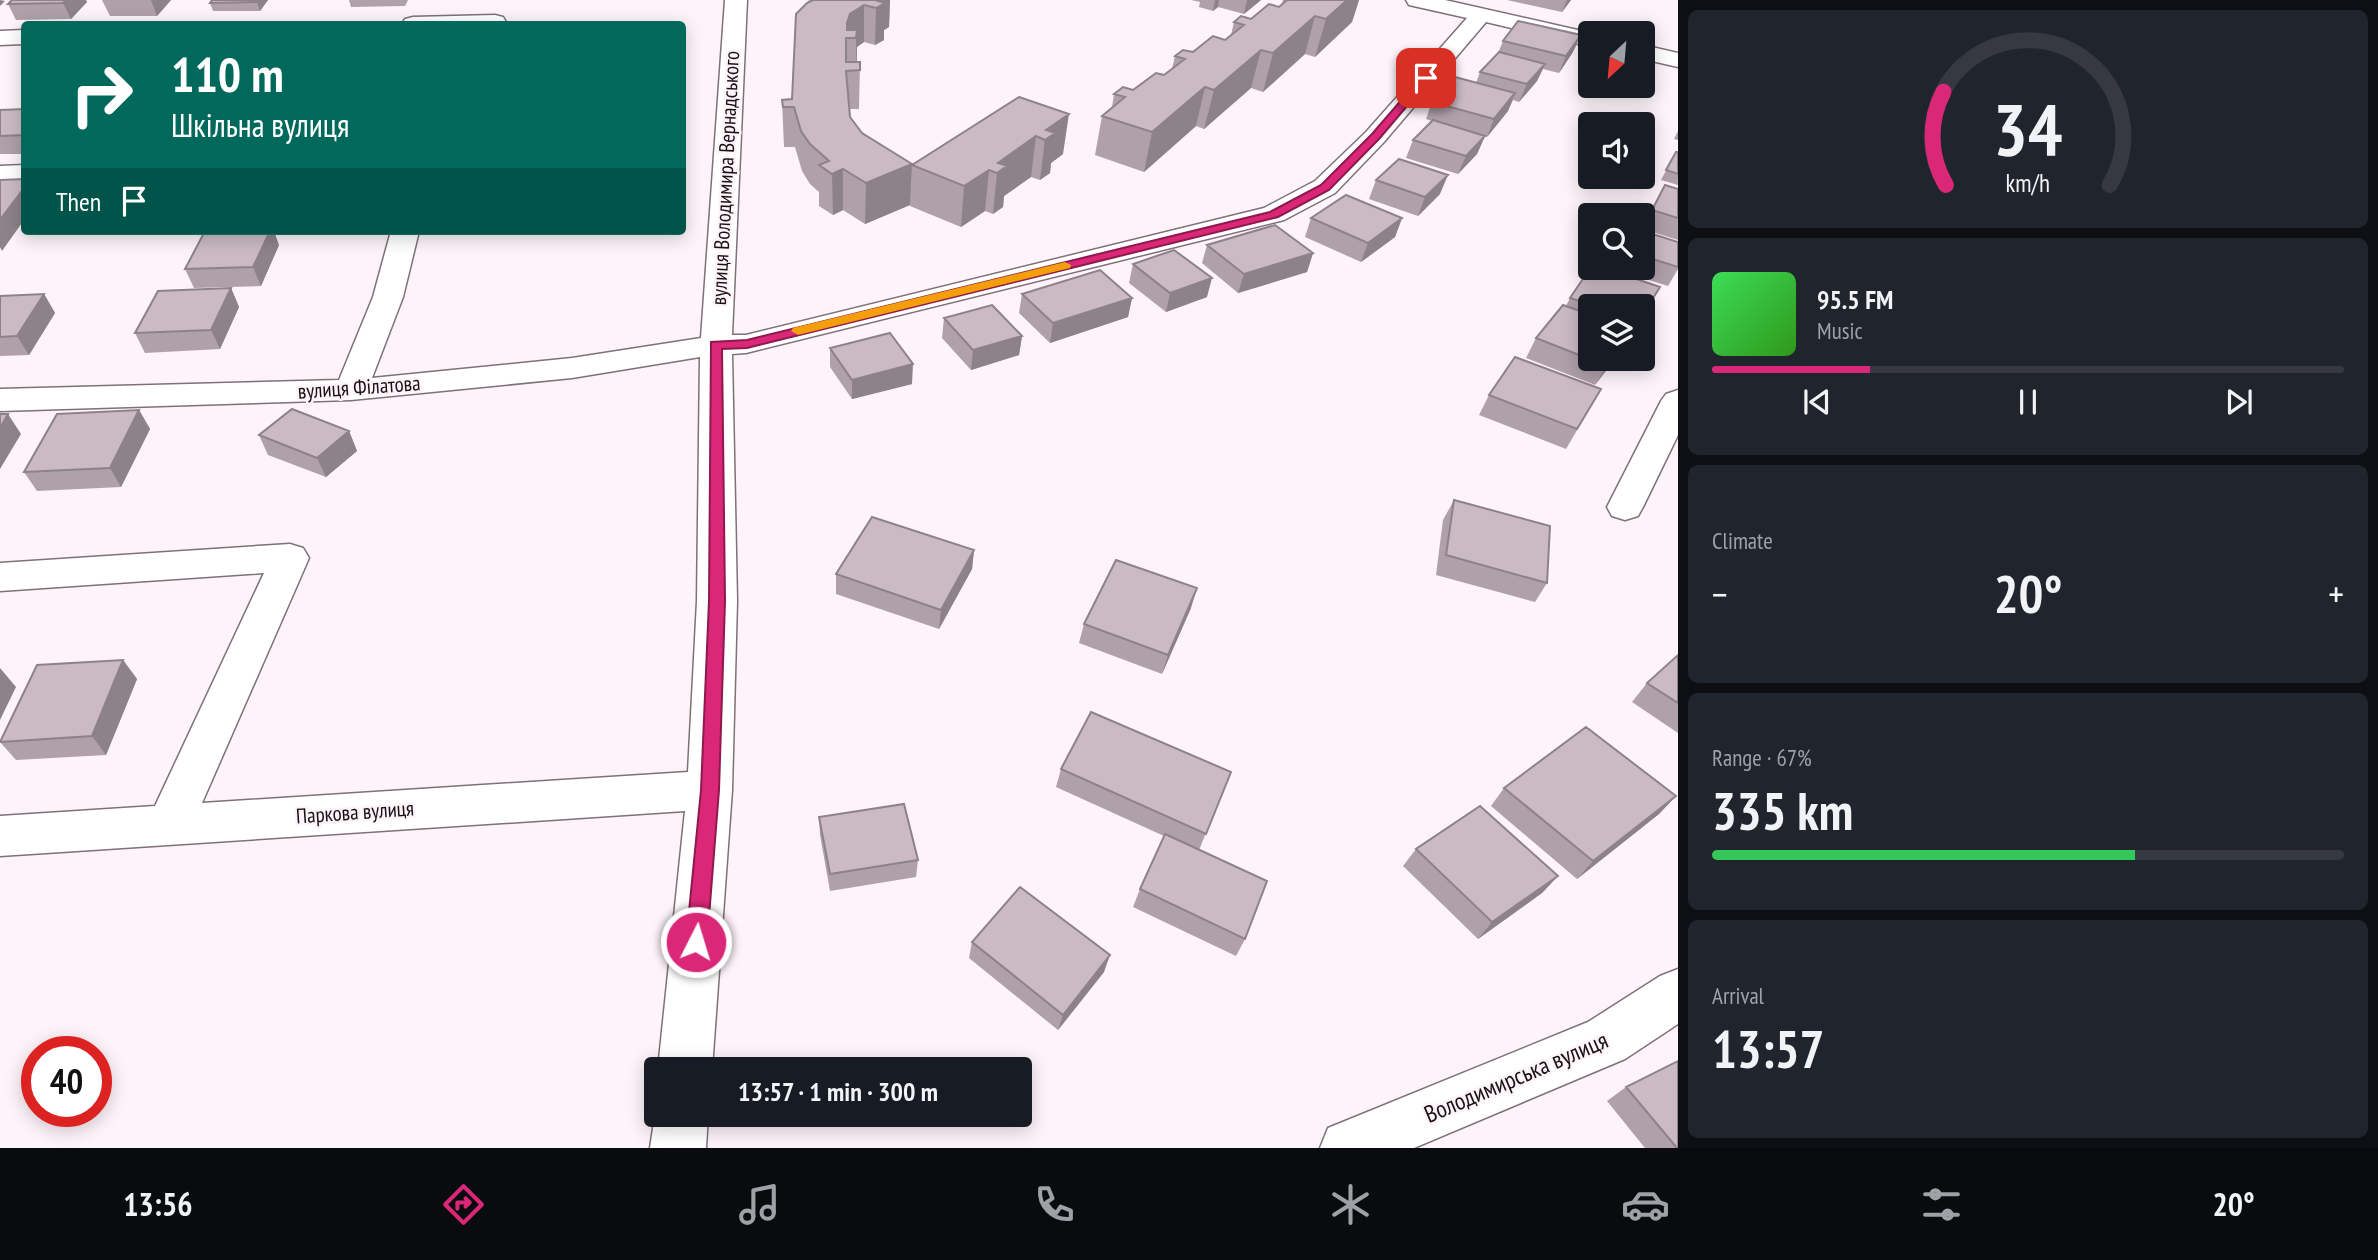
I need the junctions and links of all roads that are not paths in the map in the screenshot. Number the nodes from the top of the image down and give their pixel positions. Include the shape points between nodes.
1 (736, 0) edge
2 (1417, 0) edge
3 (1481, 15) junction
4 (500, 18) edge
5 (456, 21) edge
6 (21, 37) edge
7 (1578, 37) edge
8 (0, 38) edge
9 (1656, 55) edge
10 (1678, 60) edge
11 (21, 173) edge
12 (0, 174) edge
13 (404, 235) edge
14 (716, 345) junction
15 (351, 390) junction
16 (0, 400) edge
17 (1678, 401) edge
18 (1625, 507) dead end
19 (0, 577) edge
20 (710, 790) junction
21 (170, 824) junction
22 (0, 836) edge
23 (1678, 994) edge
24 (686, 1057) edge
25 (680, 1127) edge
26 (678, 1148) edge
27 (1348, 1148) edge

1 - 14 street, вулиця Володимира Вернадського
2 - 3 street
3 - 7 street
3 - 14 street, вулиця Філатова via 1325,187 1274,214 747,344
4 - 5 street
6 - 8 street
9 - 10 street
11 - 12 street
13 - 15 street via 388,296
14 - 15 street, вулиця Філатова via 572,368
14 - 20 street, вулиця Володимира Вернадського via 717,601
15 - 16 street, вулиця Філатова
17 - 18 street
19 - 21 street via 290,558
20 - 21 street, Паркова вулиця
20 - 24 street, вулиця Володимира Вернадського
21 - 22 street, Паркова вулиця
23 - 27 street, Володимирська вулиця via 1606,1041
25 - 26 street

